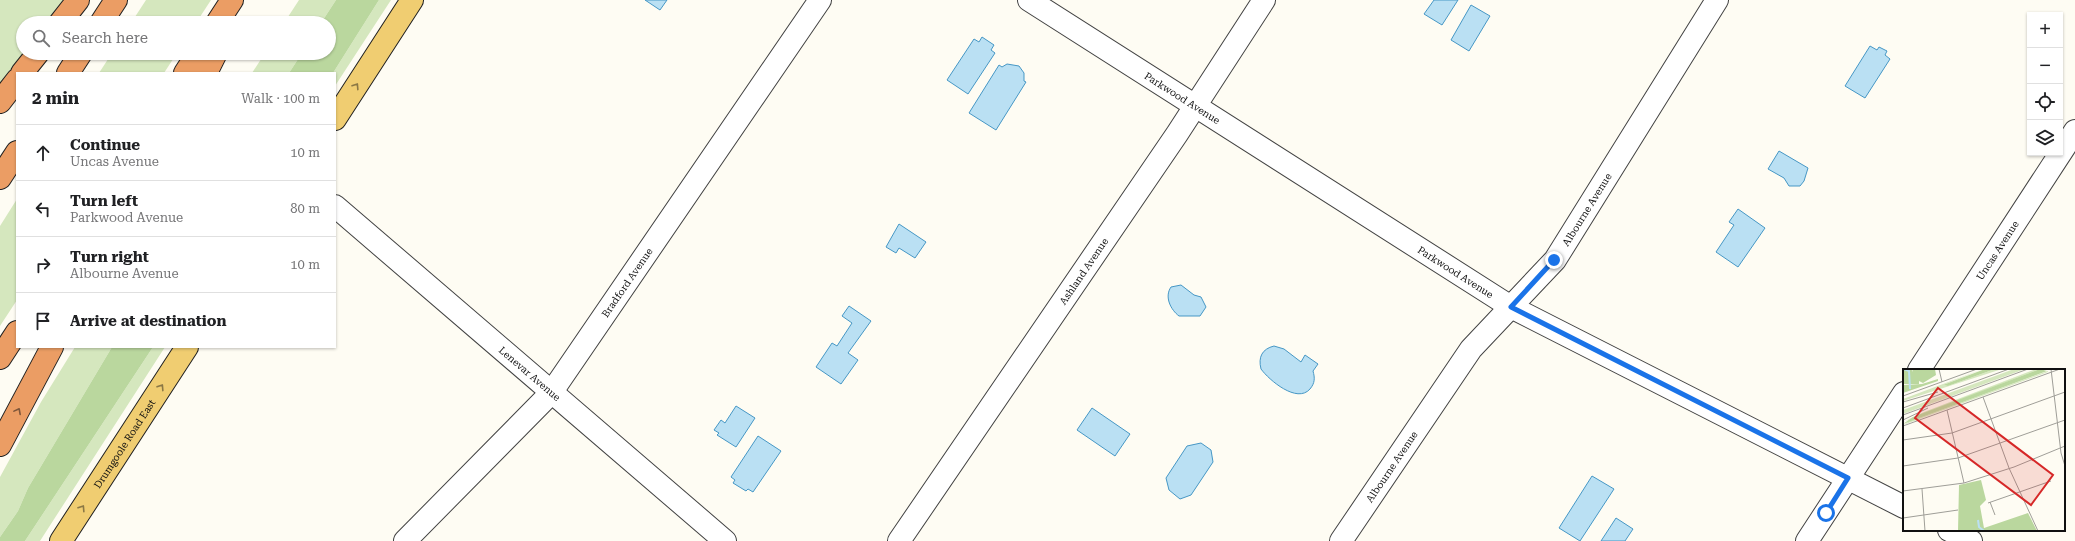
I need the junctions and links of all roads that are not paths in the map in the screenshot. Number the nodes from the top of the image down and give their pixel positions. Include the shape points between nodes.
1 (78, 0) edge
2 (116, 0) edge
3 (232, 0) edge
4 (243, 0) edge
5 (412, 0) edge
6 (820, 0) edge
7 (1029, 0) edge
8 (1264, 0) edge
9 (1717, 0) edge
10 (65, 16) edge
11 (106, 16) edge
12 (222, 16) edge
13 (235, 16) edge
14 (32, 60) edge
15 (76, 60) edge
16 (193, 60) edge
17 (212, 60) edge
18 (23, 72) edge
19 (69, 72) edge
20 (186, 72) edge
21 (206, 72) edge
22 (16, 81) edge
23 (0, 102) edge
24 (1195, 107) junction
25 (336, 117) edge
26 (2075, 131) edge
27 (16, 154) edge
28 (0, 178) edge
29 (336, 207) edge
30 (1511, 307) junction
31 (16, 334) edge
32 (51, 348) edge
33 (186, 348) edge
34 (0, 358) edge
35 (1920, 369) edge
36 (551, 393) junction
37 (1903, 395) edge
38 (0, 445) edge
39 (1848, 478) junction
40 (1903, 506) edge
41 (1951, 531) edge
42 (61, 541) edge
43 (405, 541) edge
44 (725, 541) edge
45 (900, 541) edge
46 (1341, 541) edge
47 (1807, 541) edge
48 (1971, 541) edge

1 - 10 highway
2 - 11 highway
3 - 12 highway
4 - 13 highway
25 -> 5 main road
6 - 36 street, Bradford Avenue
7 - 24 street, Parkwood Avenue
8 - 24 street, Ashland Avenue
9 - 30 street, Albourne Avenue via 1554,260
14 - 18 highway
15 - 19 highway
16 - 20 highway
17 - 21 highway
22 - 23 highway
24 - 30 street, Parkwood Avenue
24 - 45 street, Ashland Avenue
26 - 35 street, Uncas Avenue
27 - 28 highway
29 - 36 street, Lenevar Avenue
30 - 39 street, Parkwood Avenue
30 - 46 street, Albourne Avenue via 1471,350
31 - 34 highway
38 -> 32 highway
42 -> 33 main road, Drumgoole Road East
36 - 43 street, Bradford Avenue
36 - 44 street, Lenevar Avenue
37 - 39 street
39 - 40 street, Parkwood Avenue
39 - 47 street
41 - 48 street

